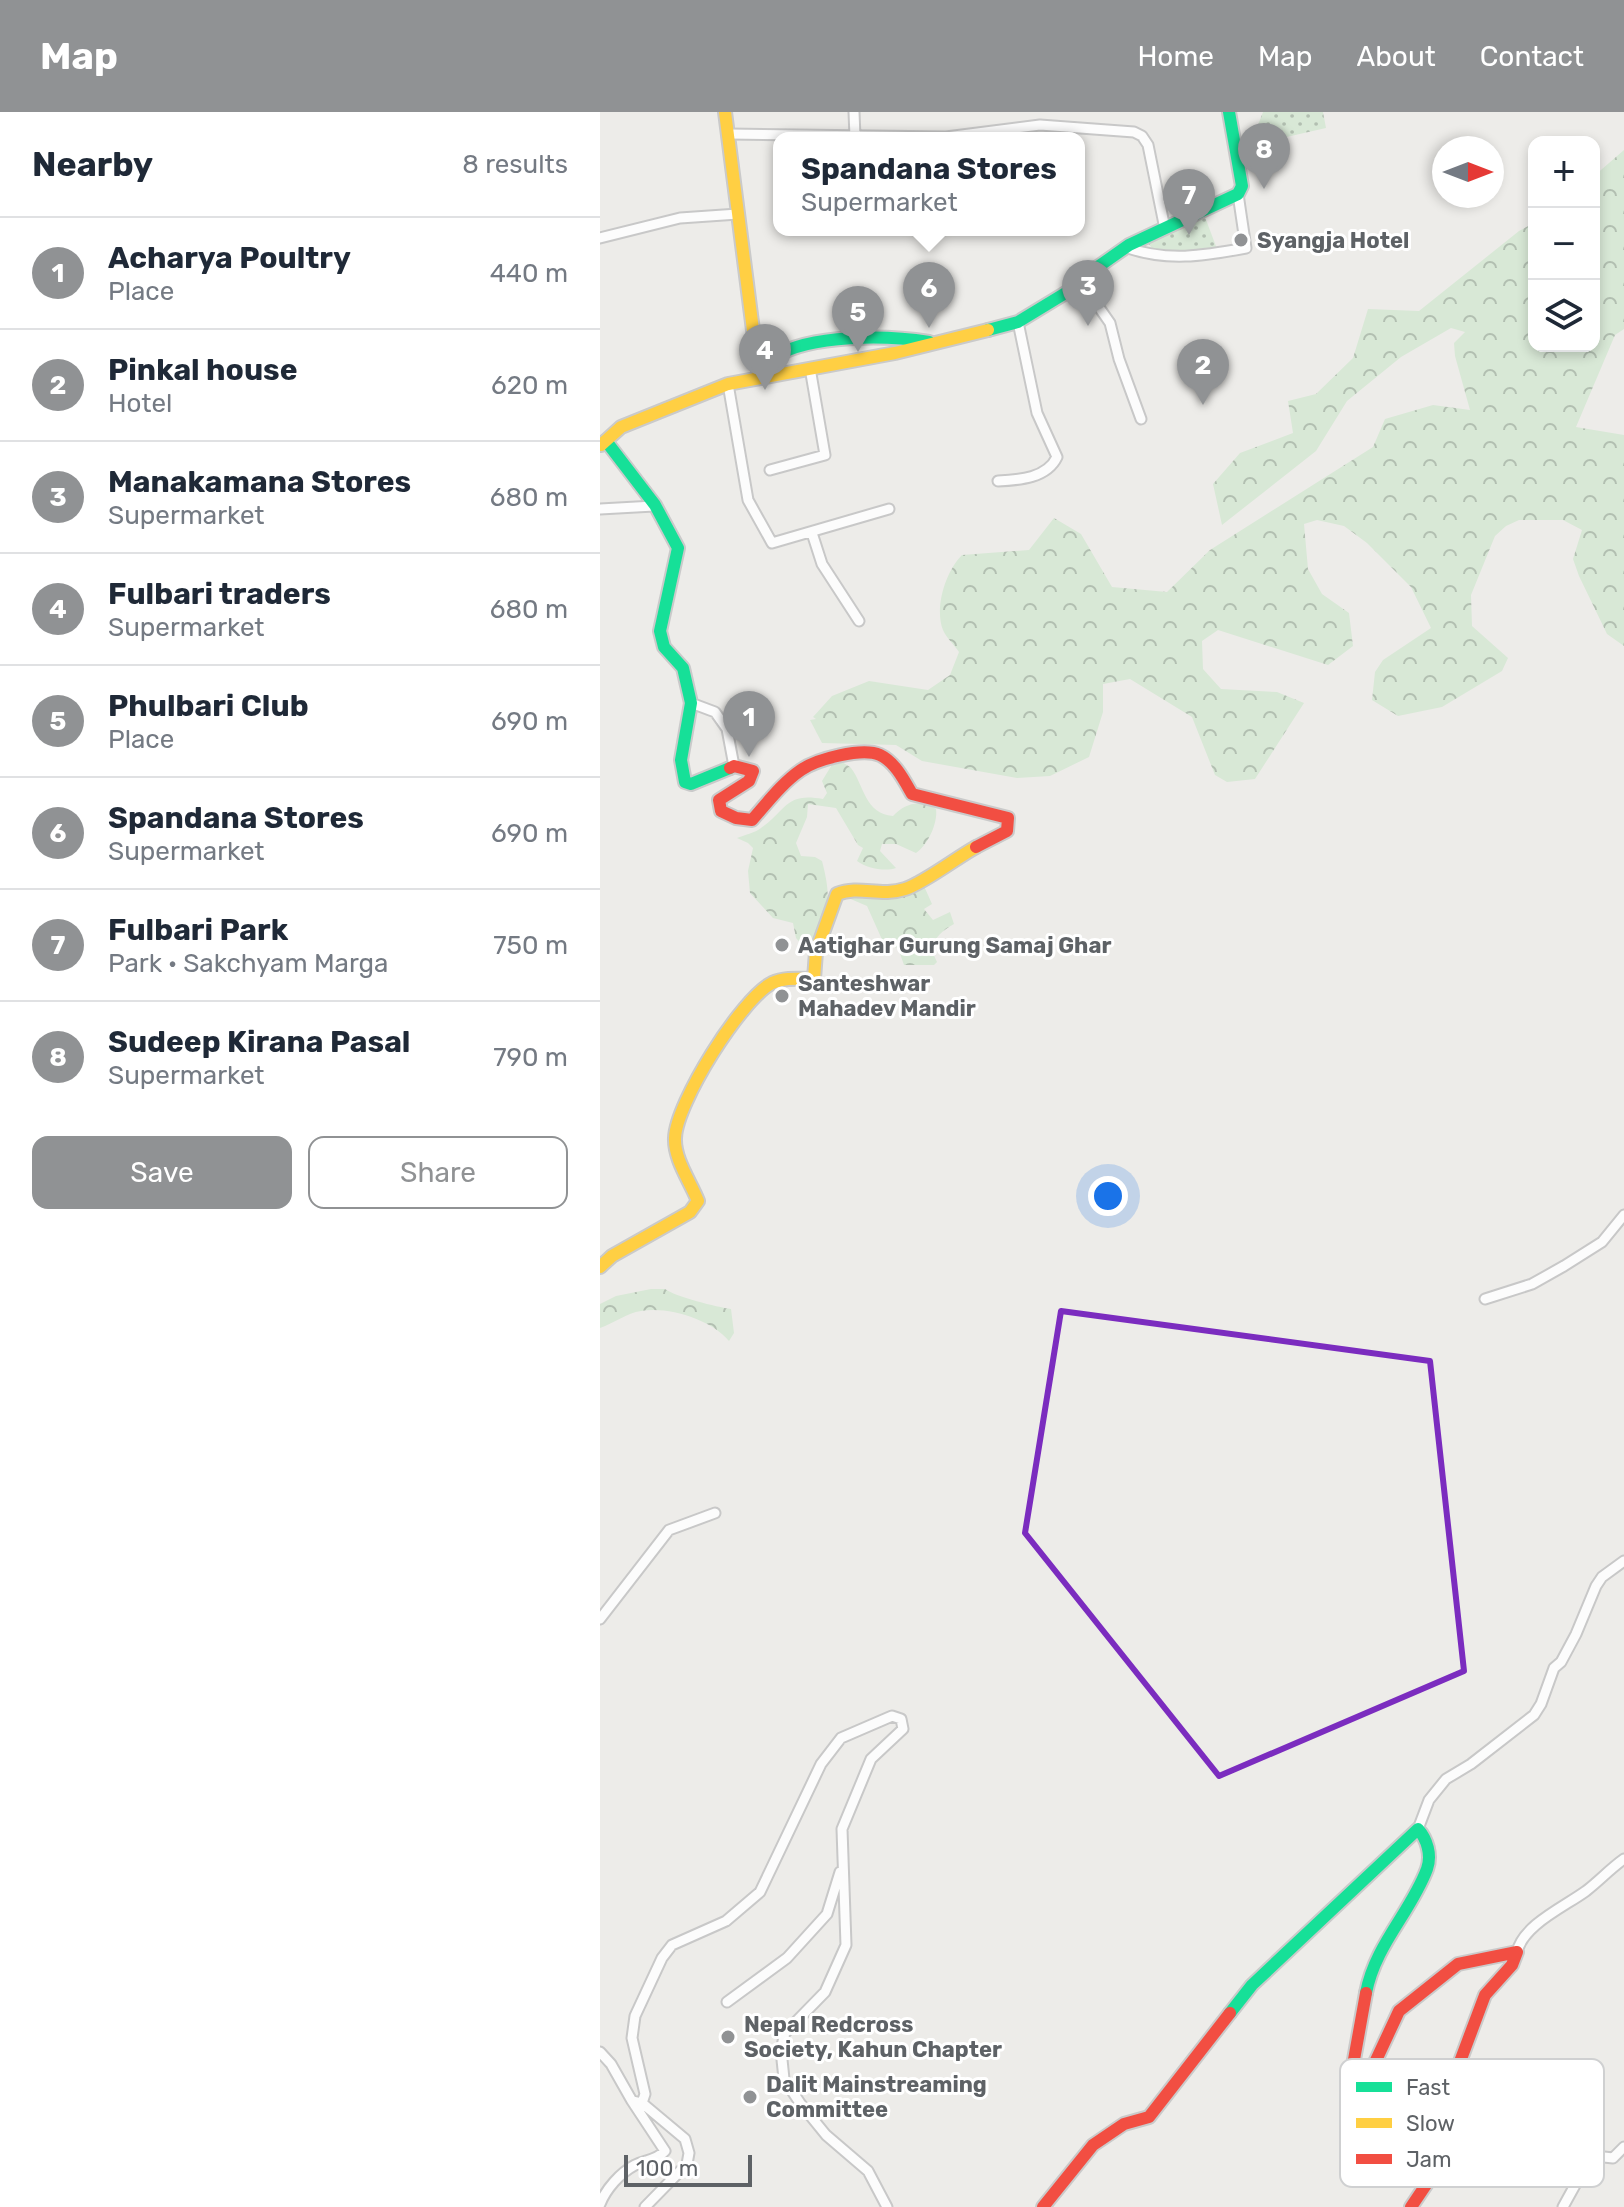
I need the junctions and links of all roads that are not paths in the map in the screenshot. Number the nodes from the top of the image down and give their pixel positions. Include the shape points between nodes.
1 (725, 112) edge
2 (854, 112) edge
3 (1229, 112) edge
4 (855, 132) edge
5 (985, 132) edge
6 (729, 134) junction
7 (773, 135) edge
8 (1238, 194) junction
9 (738, 214) junction
10 (1165, 229) junction
11 (600, 238) edge
12 (1125, 247) junction
13 (1082, 283) junction
14 (1018, 322) junction
15 (932, 342) junction
16 (810, 368) junction
17 (759, 377) junction
18 (728, 384) junction
19 (1141, 419) dead end
20 (603, 443) edge
21 (770, 470) dead end
22 (998, 481) dead end
23 (654, 506) junction
24 (600, 509) edge
25 (889, 509) dead end
26 (812, 533) junction
27 (859, 621) dead end
28 (691, 703) junction
29 (734, 766) junction
30 (1624, 1215) edge
31 (600, 1267) edge
32 (1485, 1299) dead end
33 (715, 1513) dead end
34 (1624, 1561) edge
35 (600, 1619) edge
36 (1418, 1829) junction
37 (1624, 1859) edge
38 (841, 1868) junction
39 (1517, 1952) junction
40 (727, 2002) dead end
41 (600, 2052) edge
42 (1354, 2059) edge
43 (1377, 2059) edge
44 (1461, 2059) edge
45 (637, 2102) junction
46 (1624, 2147) edge
47 (1604, 2157) edge
48 (1424, 2187) edge
49 (1574, 2187) edge
50 (600, 2204) edge
51 (645, 2207) edge
52 (887, 2207) edge
53 (1043, 2207) edge
54 (1411, 2207) edge
55 (1563, 2207) edge

1 - 6 street
2 - 4 street
3 - 8 street via 1242,186
5 - 10 street via 1040,125 1142,136
6 - 7 street
6 - 9 street
8 - 10 street
8 - 12 street via 1246,248 1203,256 1149,256
9 - 11 street via 680,218
9 - 17 street
10 - 12 street
12 - 13 street
13 - 14 street
13 - 19 street via 1110,323
14 - 15 street
14 - 22 street via 1037,413 1057,457 1037,476
15 - 16 street
15 - 17 street via 912,338 809,343 771,358
16 - 17 street
16 - 21 street via 825,455
17 - 18 street
18 - 20 street via 621,427
18 - 26 street via 752,511 772,543
20 - 23 street
23 - 24 street
23 - 28 street via 678,548 660,631 664,647 683,668
25 - 26 street
26 - 27 street via 822,564
28 - 29 street via 715,712 727,729
28 - 29 street via 681,760 685,782
29 - 31 street via 753,771 749,781 719,800 721,811 736,818 752,820 816,761 877,753 892,764 912,794 1008,818 1007,831 906,889 876,893 851,888 837,894 816,952 814,979 778,980 743,1008 679,1118 678,1153 698,1201 690,1212
30 - 32 street via 1602,1242 1564,1266 1532,1284
33 - 35 street via 669,1530
34 - 36 street via 1596,1586 1534,1715 1446,1779 1429,1800
36 - 42 street via 1427,1839 1428,1867 1370,1972
36 - 53 street via 1252,1985 1149,2117 1124,2124 1093,2145
37 - 39 street via 1544,1919 1519,1942
38 - 40 street via 827,1914 787,1958
38 - 45 street via 842,1829 853,1797 871,1759 903,1729 901,1719 892,1716 841,1738 821,1764 760,1892 726,1921 672,1945 662,1958 635,2016 632,2038 645,2094
38 - 52 street via 846,1945 825,1992 785,2033 784,2079 826,2135 868,2171
39 - 43 street via 1458,1964 1399,2011
39 - 44 street via 1485,1995
41 - 45 street
45 - 50 street via 665,2151 633,2166 605,2192
45 - 51 street via 685,2139 689,2153 687,2164
46 - 47 street via 1613,2158
48 - 54 street
49 - 55 street

